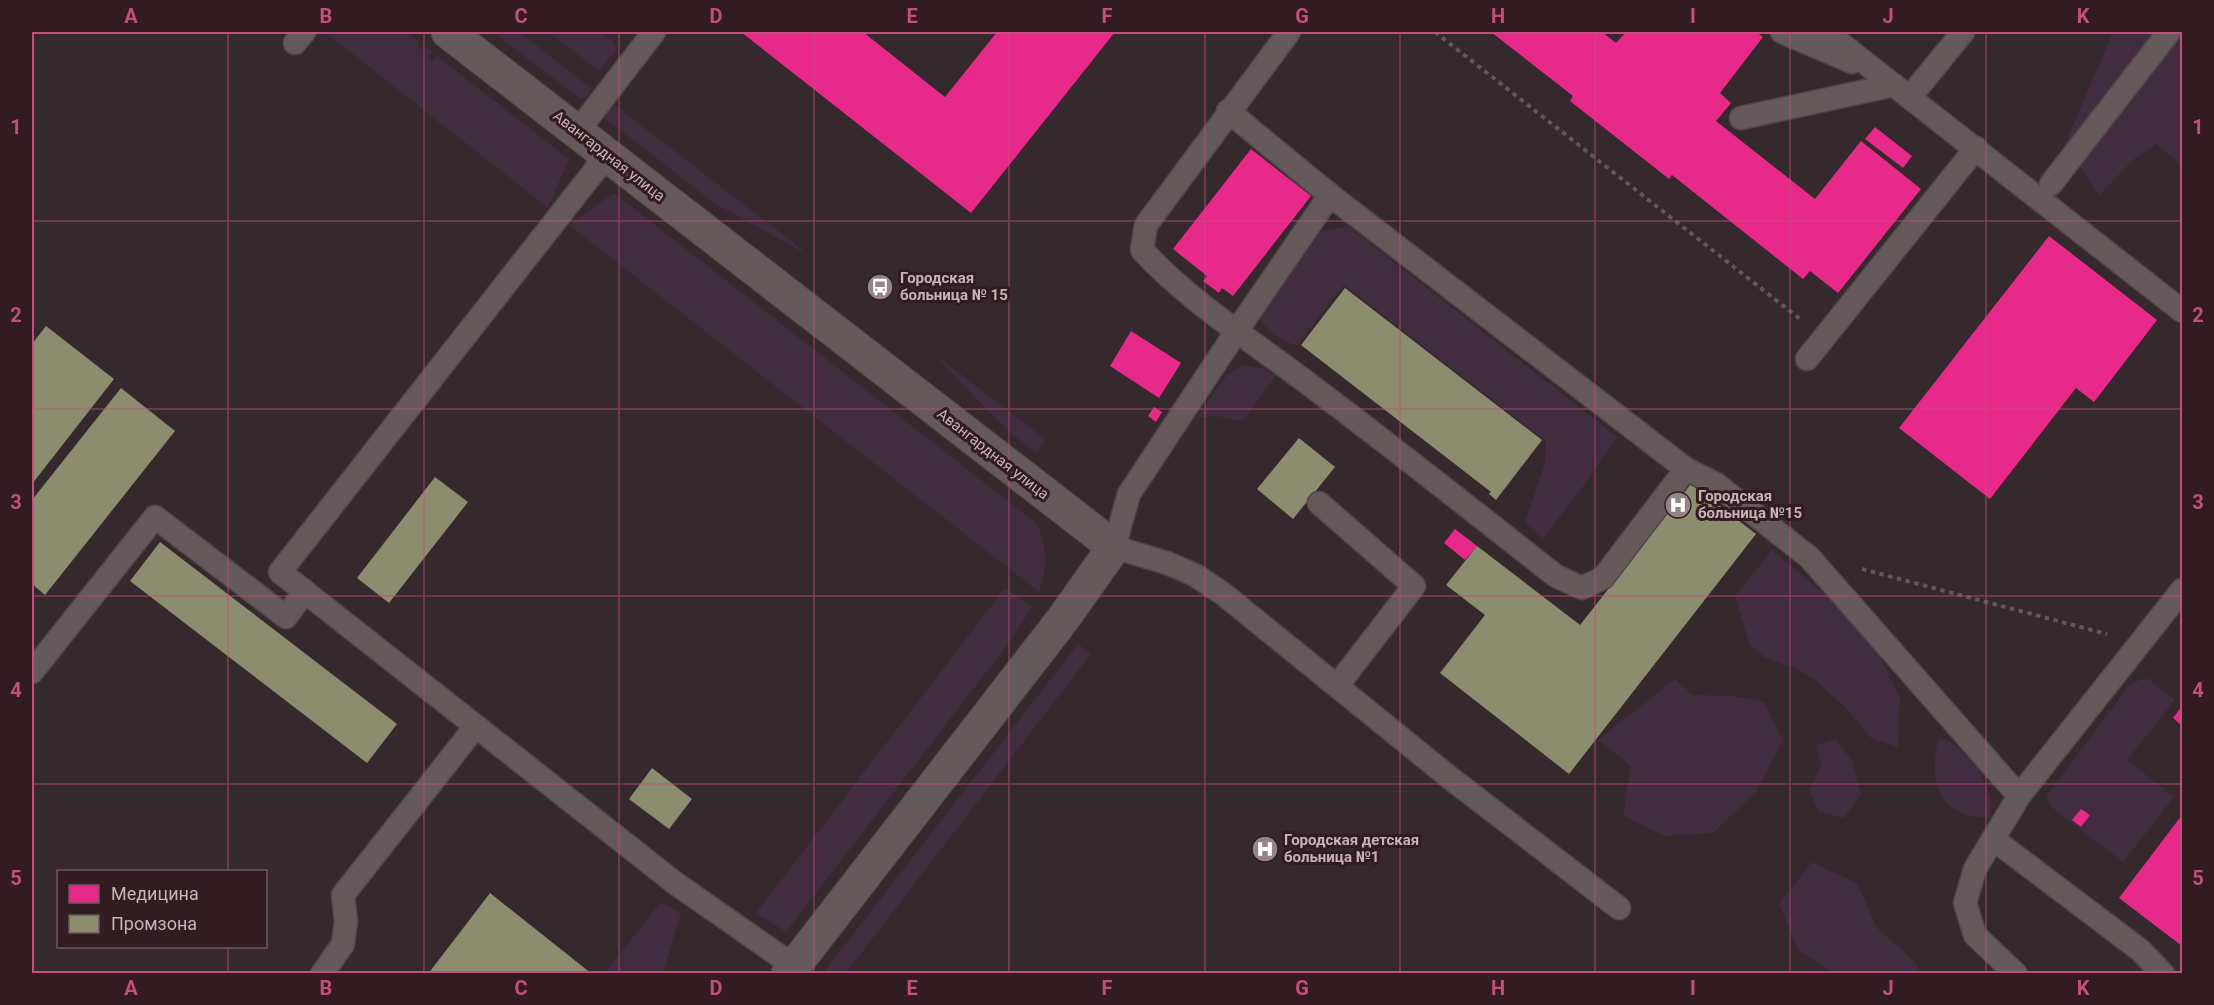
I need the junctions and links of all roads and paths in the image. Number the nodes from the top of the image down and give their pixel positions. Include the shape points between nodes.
1 (448, 32) edge
2 (654, 32) edge
3 (1289, 32) edge
4 (1435, 32) edge
5 (1782, 32) edge
6 (1826, 32) edge
7 (1963, 32) edge
8 (2156, 36) edge
9 (1896, 86) junction
10 (1228, 111) junction
11 (1741, 118) dead end
12 (577, 132) junction
13 (1976, 148) junction
14 (607, 155) junction
15 (2051, 184) dead end
16 (1330, 195) junction
17 (2182, 310) edge
18 (1236, 332) junction
19 (1824, 338) junction
20 (1807, 359) dead end
21 (1686, 469) junction
22 (1319, 503) dead end
23 (1114, 548) junction
24 (1809, 557) junction
25 (2182, 590) edge
26 (305, 591) junction
27 (2142, 643) junction
28 (32, 672) edge
29 (1337, 686) junction
30 (476, 726) junction
31 (2019, 796) junction
32 (1993, 839) junction
33 (1619, 908) dead end
34 (791, 970) edge
35 (322, 974) edge
36 (2016, 974) edge
37 (2163, 974) edge

1 - 12 street, Авангардная улица
2 - 12 lane
3 - 10 lane
4 - 19 path
5 - 9 lane
6 - 9 lane
7 - 9 lane
8 - 15 lane
9 - 11 lane
9 - 13 lane
10 - 16 lane
10 - 18 lane via 1146,225 1142,250 1160,270
12 - 14 street, Авангардная улица
13 - 17 lane
13 - 19 lane
14 - 23 street, Авангардная улица
14 - 26 lane via 280,572
16 - 18 lane
16 - 21 lane
18 - 21 lane via 1557,576 1582,588 1603,578
18 - 23 lane via 1129,494
19 - 20 lane
21 - 24 lane via 1716,484
22 - 29 lane via 1414,586
23 - 29 lane via 1195,575
23 - 34 street via 1064,619
24 - 27 path
24 - 31 lane
25 - 27 lane
26 - 28 lane via 286,617 155,517
26 - 30 lane
27 - 31 lane
29 - 33 lane
30 - 34 lane
30 - 35 lane via 343,895 344,944
31 - 32 lane
32 - 36 lane via 1975,869 1965,903 1975,935
32 - 37 lane via 2139,950

